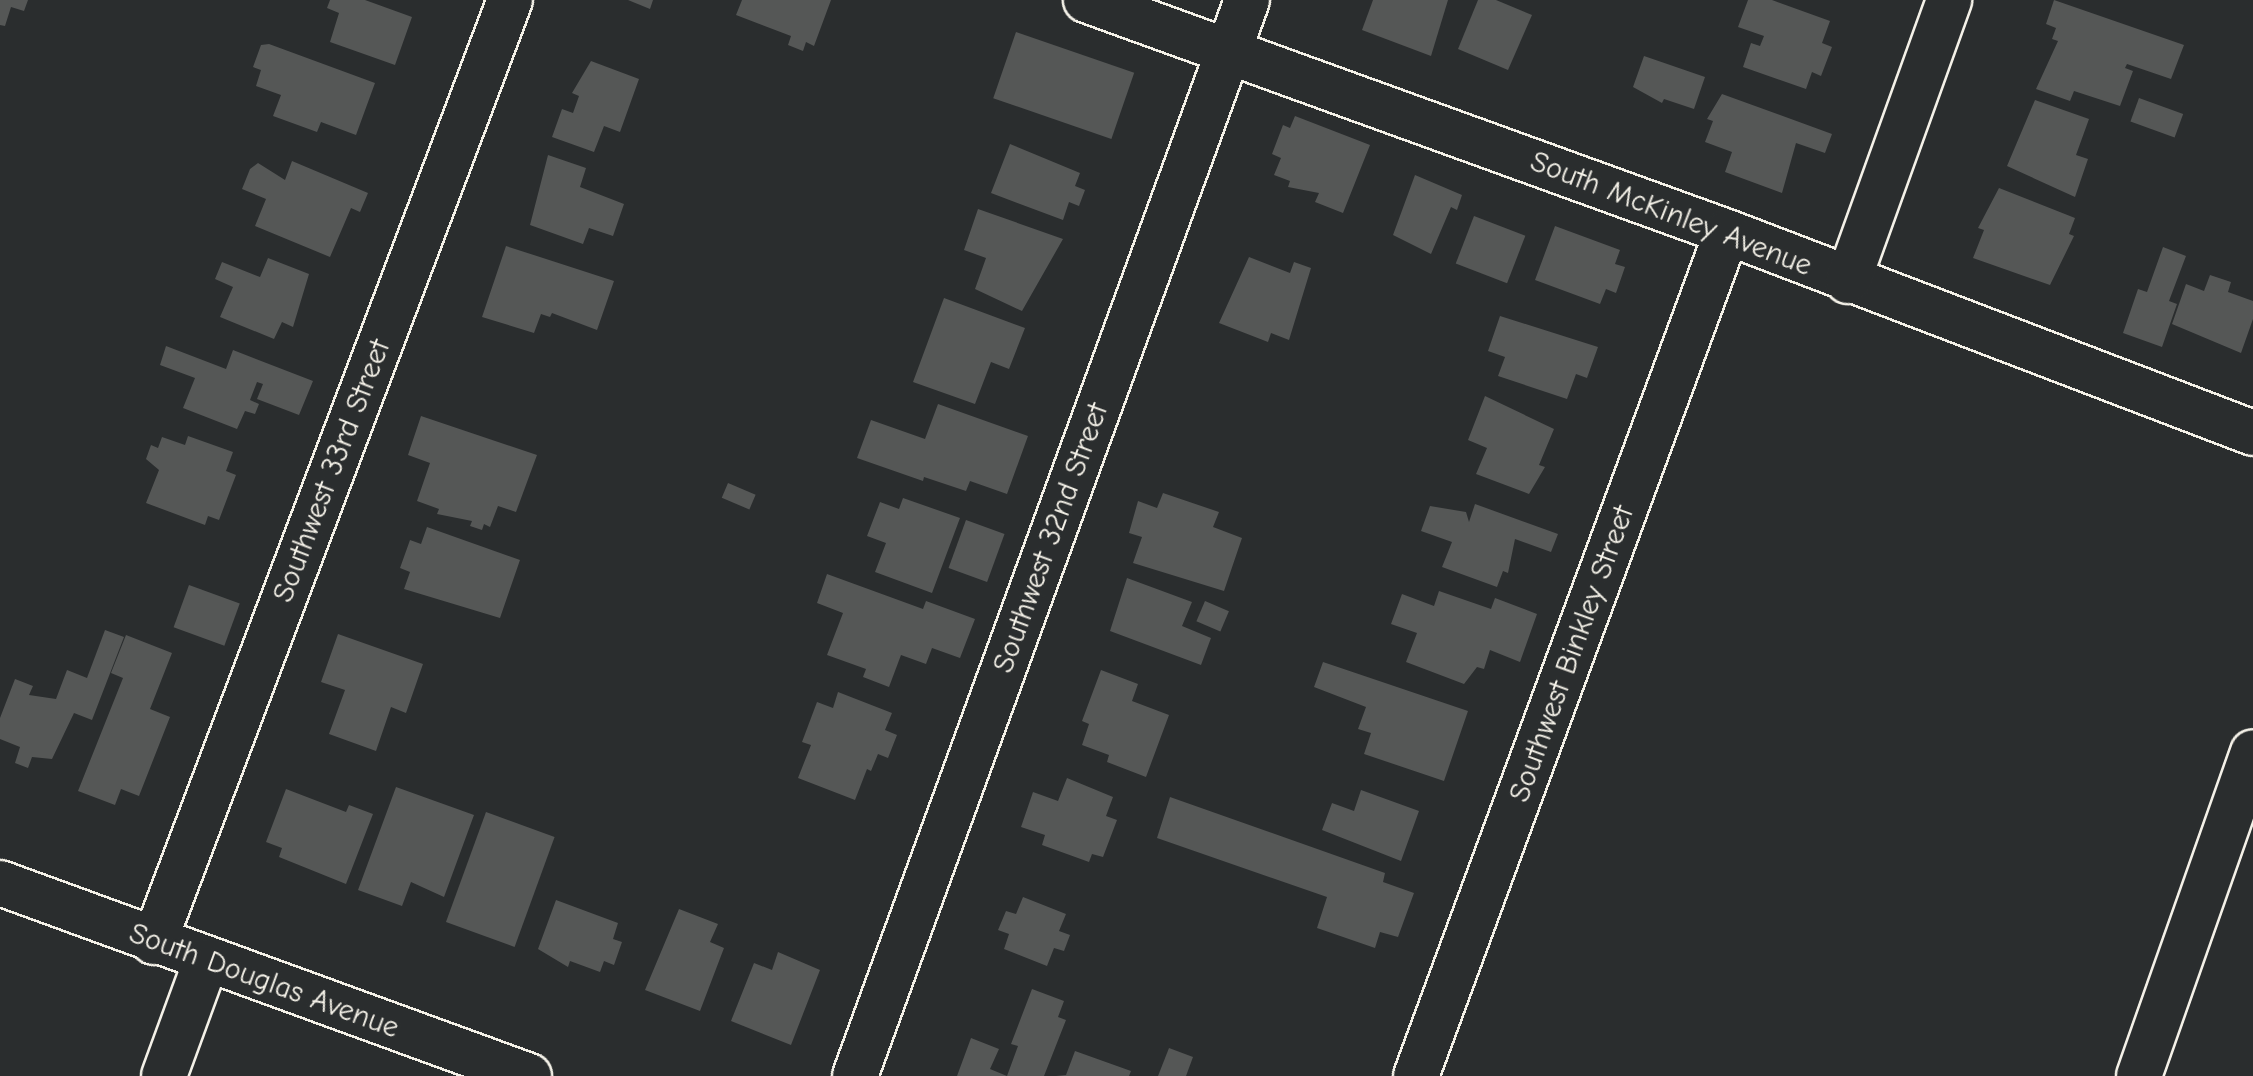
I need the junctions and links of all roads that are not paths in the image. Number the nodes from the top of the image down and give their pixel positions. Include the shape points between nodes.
1 (510, 0) edge
2 (1086, 0) edge
3 (1247, 0) edge
4 (1949, 0) edge
5 (1229, 51) junction
6 (1727, 232) junction
7 (1848, 281) junction
8 (2253, 433) edge
9 (2253, 753) edge
10 (0, 883) edge
11 (154, 942) junction
12 (206, 961) junction
13 (164, 1076) edge
14 (529, 1076) edge
15 (855, 1076) edge
16 (1416, 1076) edge
17 (2139, 1076) edge

1 - 11 street, Southwest 33rd Street
2 - 5 street, South McKinley Avenue
3 - 5 street, Southwest 32nd Street
4 - 7 street
5 - 6 street, South McKinley Avenue
5 - 15 street, Southwest 32nd Street
6 - 7 street, South McKinley Avenue
6 - 16 street, Southwest Binkley Street
7 - 8 street, South McKinley Avenue
9 - 17 street
10 - 11 street, South Douglas Avenue
11 - 12 street, South Douglas Avenue
12 - 13 street
12 - 14 street, South Douglas Avenue

